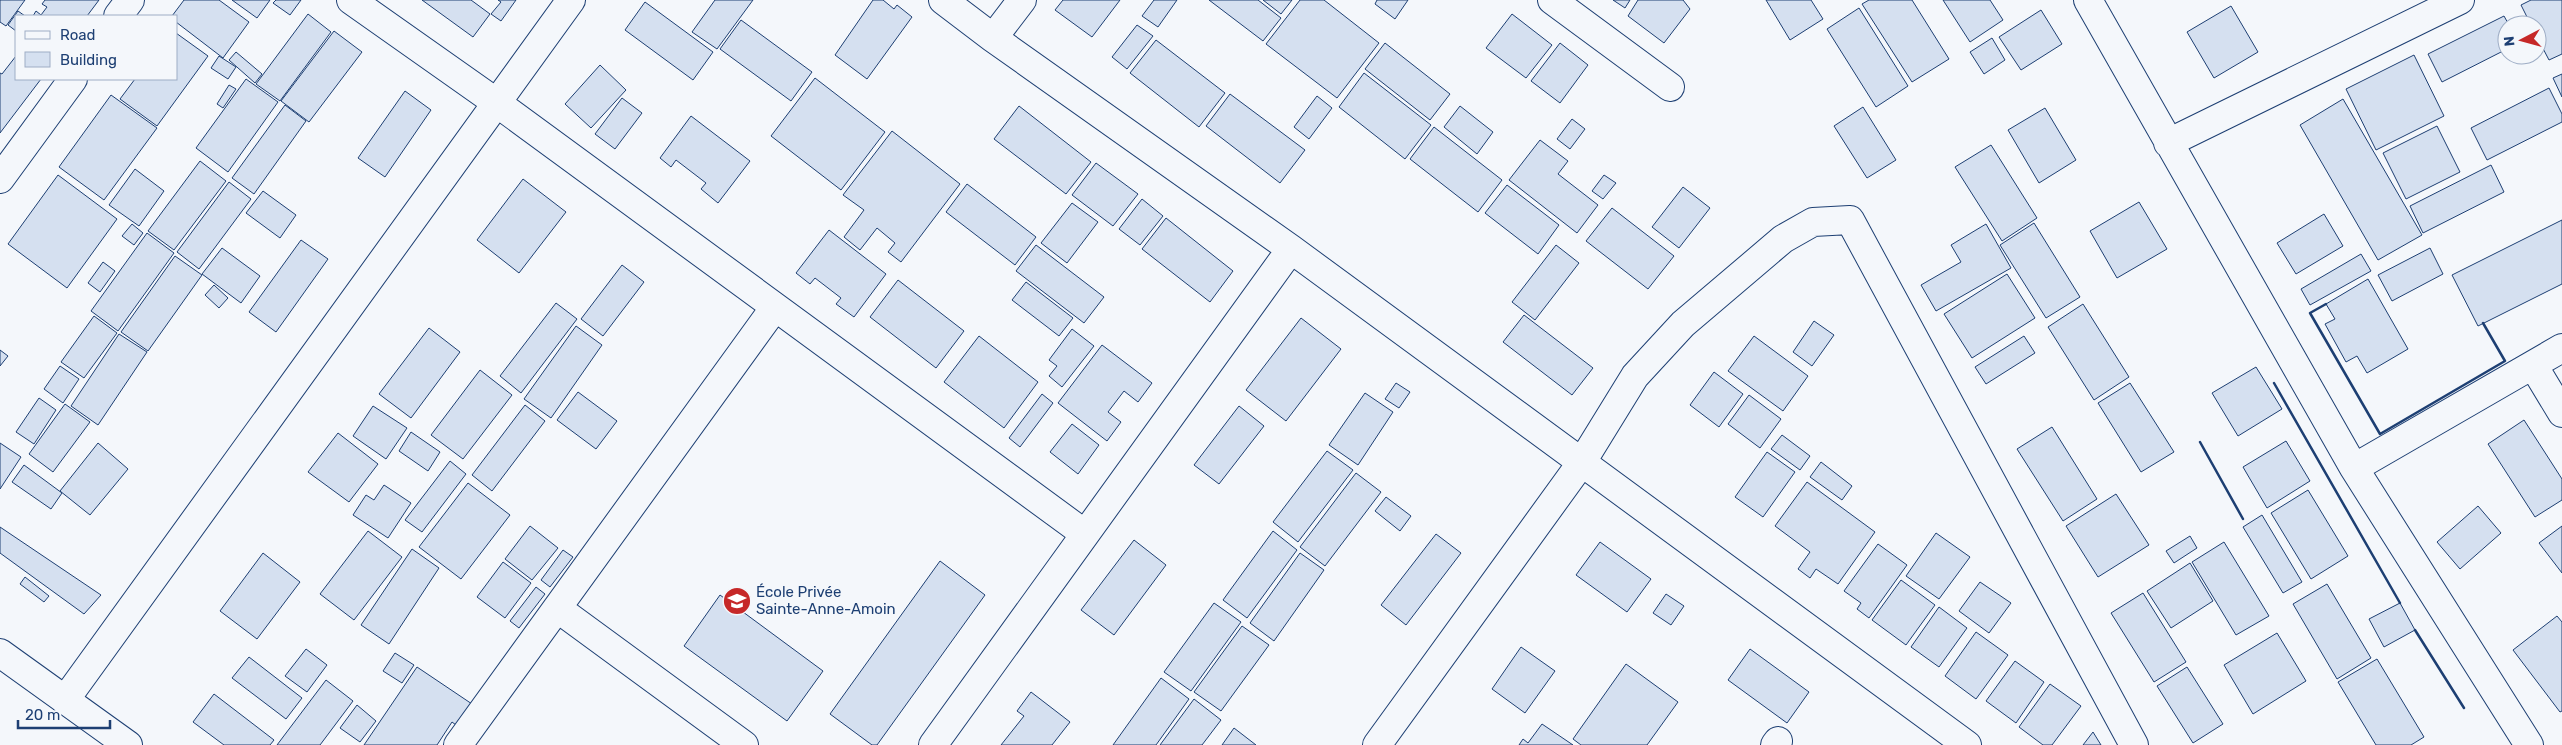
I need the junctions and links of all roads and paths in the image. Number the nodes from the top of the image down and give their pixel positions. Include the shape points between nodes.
1 (130, 0) edge
2 (351, 0) edge
3 (571, 0) edge
4 (943, 0) edge
5 (1022, 0) edge
6 (1552, 0) edge
7 (2088, 0) edge
8 (2460, 0) edge
9 (119, 15) edge
10 (993, 38) junction
11 (71, 80) edge
12 (1670, 87) dead end
13 (497, 103) junction
14 (2168, 142) junction
15 (0, 179) edge
16 (1291, 249) junction
17 (775, 307) junction
18 (2562, 348) edge
19 (2533, 365) junction
20 (2562, 413) edge
21 (1582, 462) junction
22 (2354, 468) junction
23 (1085, 534) junction
24 (557, 608) junction
25 (0, 652) edge
26 (65, 700) junction
27 (128, 745) edge
28 (458, 745) edge
29 (744, 745) edge
30 (933, 745) edge
31 (1377, 745) edge
32 (1967, 745) edge
33 (2134, 745) edge
34 (2529, 745) edge

1 - 9 street
2 - 13 street
3 - 13 street
4 - 10 street
5 - 10 street
6 - 12 street
7 - 14 street
8 - 14 street
10 - 16 street
11 - 15 street
13 - 17 street
13 - 26 street
14 - 22 street
16 - 21 street
16 - 23 street
17 - 23 street
17 - 24 street
18 - 19 street
19 - 20 street
19 - 22 street
21 - 31 street
21 - 32 street
21 - 33 street via 1635,376 1684,324 1783,239 1813,222 1850,220
22 - 34 street
23 - 30 street
24 - 28 street
24 - 29 street
25 - 26 street
26 - 27 street

